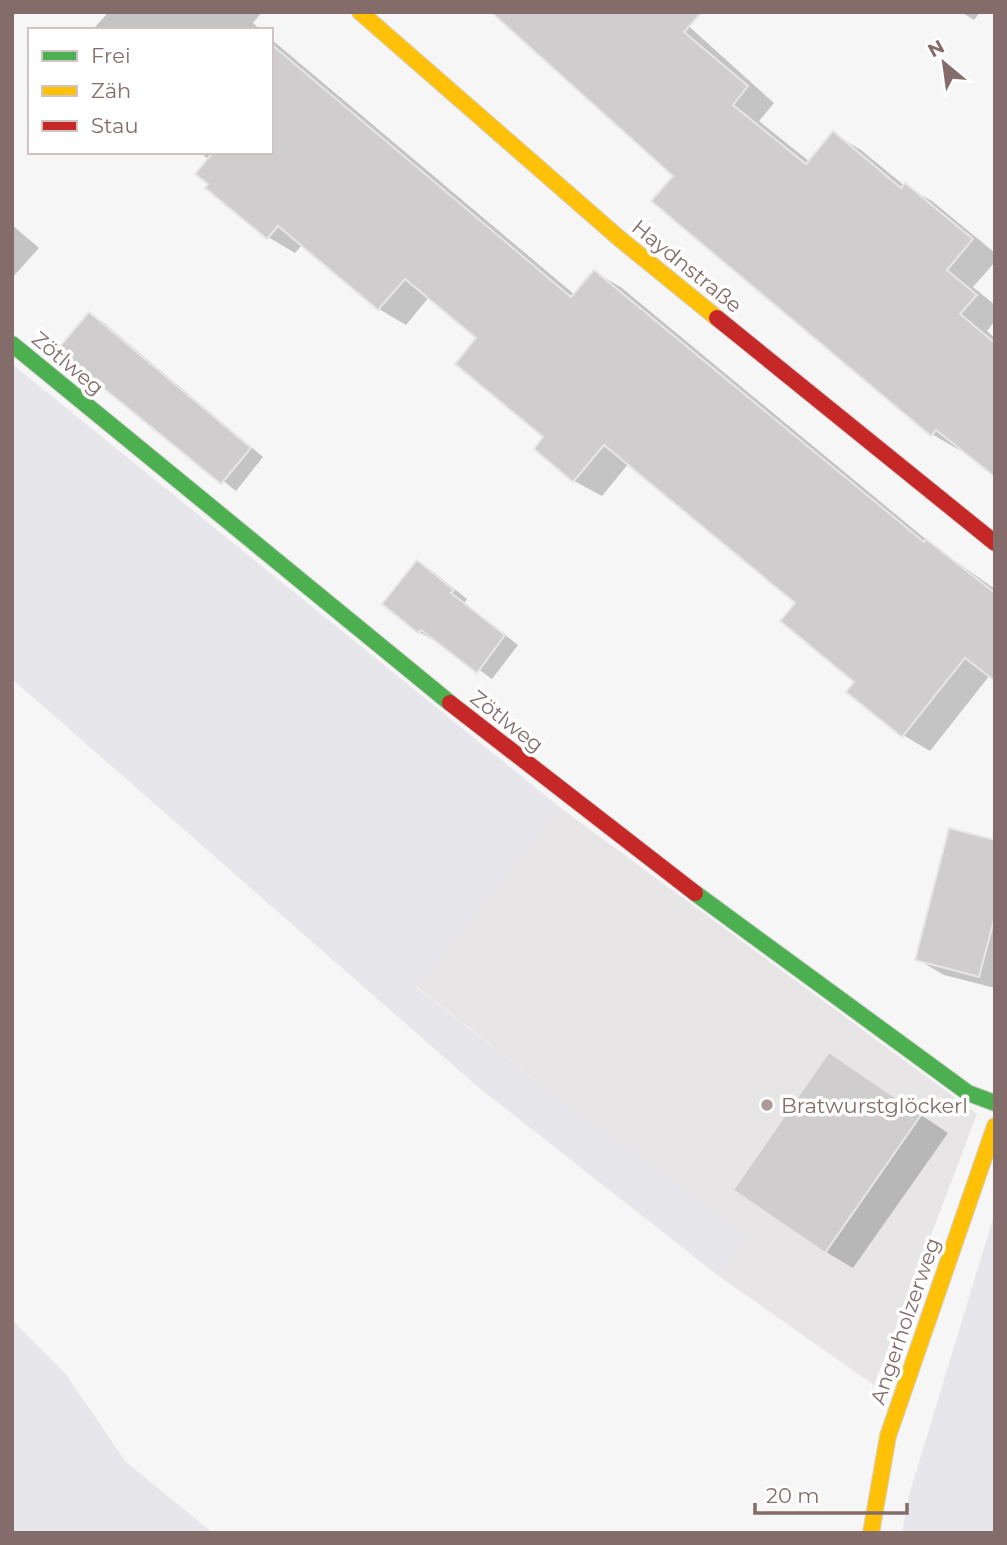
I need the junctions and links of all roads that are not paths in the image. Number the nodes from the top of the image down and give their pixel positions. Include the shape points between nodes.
1 (360, 12) edge
2 (12, 345) edge
3 (995, 543) edge
4 (995, 1103) edge
5 (995, 1126) edge
6 (872, 1533) edge

1 - 3 street, Haydnstraße via 621,239
2 - 4 street, Zötlweg via 481,729 713,907 957,1085
5 - 6 street, Angerholzerweg via 888,1436

